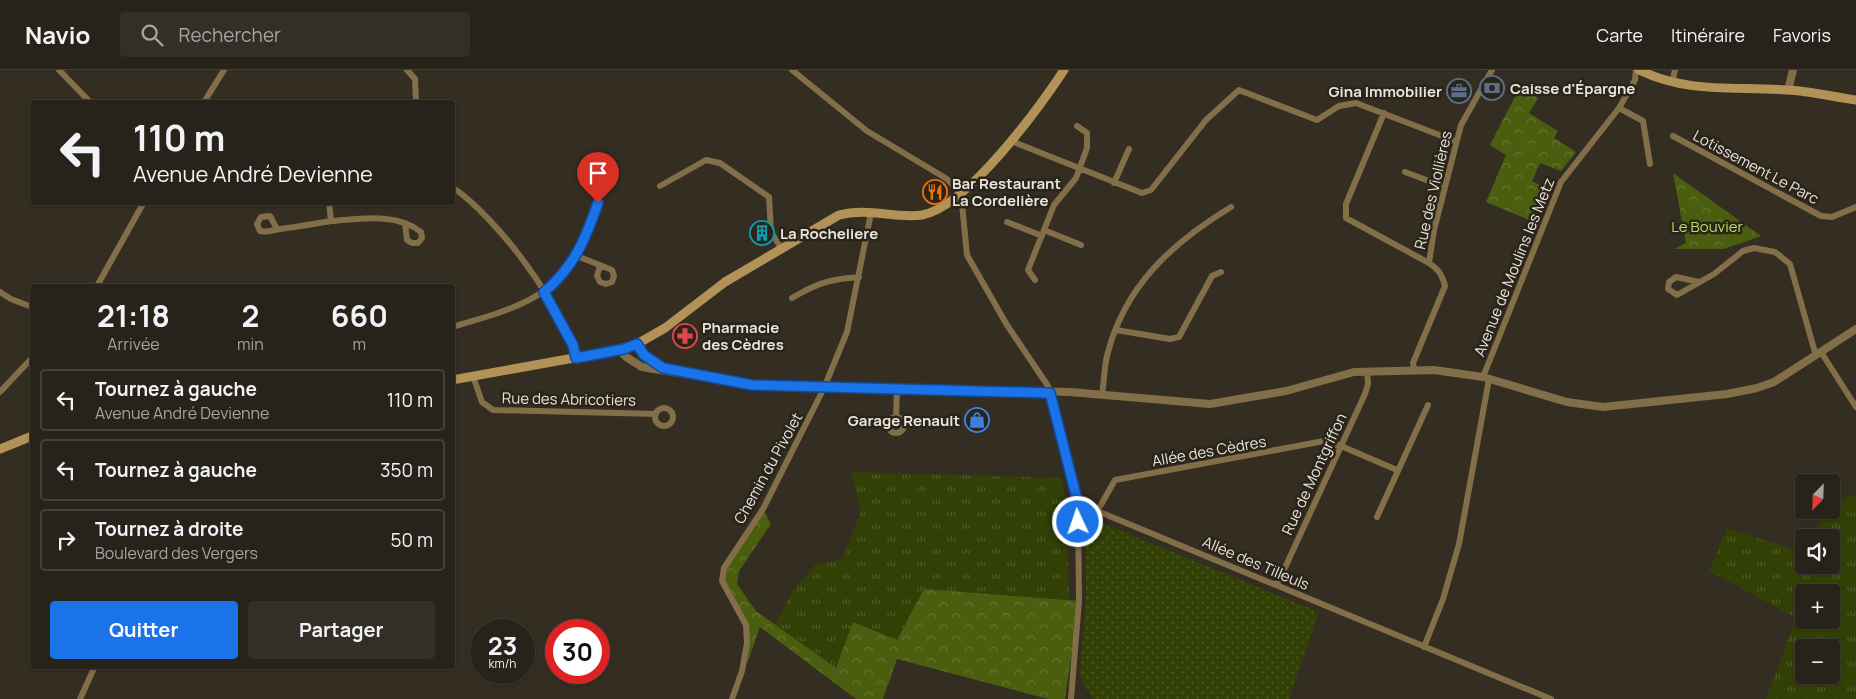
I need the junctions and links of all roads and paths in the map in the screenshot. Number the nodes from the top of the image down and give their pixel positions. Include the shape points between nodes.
1 (59, 70) edge
2 (224, 70) edge
3 (407, 70) edge
4 (792, 70) edge
5 (1064, 70) edge
6 (1492, 70) edge
7 (1638, 70) edge
8 (1675, 70) edge
9 (1793, 70) edge
10 (1672, 83) junction
11 (1788, 90) junction
12 (88, 100) edge
13 (205, 100) edge
14 (416, 100) edge
15 (1856, 100) edge
16 (1619, 108) junction
17 (1384, 113) junction
18 (1077, 126) dead end
19 (1673, 136) dead end
20 (1011, 141) junction
21 (1456, 141) junction
22 (1129, 149) dead end
23 (1650, 164) dead end
24 (1079, 169) junction
25 (1405, 172) dead end
26 (1114, 183) junction
27 (660, 186) dead end
28 (1445, 187) junction
29 (455, 189) edge
30 (961, 194) junction
31 (598, 203) dead end
32 (142, 205) edge
33 (330, 205) edge
34 (1231, 207) dead end
35 (1856, 207) edge
36 (871, 213) junction
37 (331, 221) junction
38 (1007, 222) dead end
39 (405, 224) dead end
40 (277, 229) dead end
41 (1043, 233) junction
42 (1081, 245) dead end
43 (781, 248) junction
44 (577, 256) junction
45 (1429, 263) junction
46 (600, 266) dead end
47 (1221, 272) dead end
48 (859, 277) junction
49 (1035, 280) dead end
50 (1699, 282) dead end
51 (99, 284) edge
52 (0, 292) edge
53 (544, 292) junction
54 (792, 298) dead end
55 (30, 306) edge
56 (455, 326) edge
57 (1856, 328) edge
58 (1116, 330) junction
59 (637, 344) junction
60 (619, 350) junction
61 (1818, 354) junction
62 (576, 358) junction
63 (30, 360) edge
64 (663, 368) junction
65 (1414, 370) junction
66 (1367, 371) junction
67 (473, 376) junction
68 (1486, 378) junction
69 (455, 379) edge
70 (824, 388) junction
71 (897, 389) junction
72 (0, 392) edge
73 (1050, 393) junction
74 (1102, 395) junction
75 (1428, 405) dead end
76 (1856, 407) edge
77 (656, 414) dead end
78 (896, 417) dead end
79 (30, 437) edge
80 (1341, 446) junction
81 (0, 449) edge
82 (1397, 470) junction
83 (1078, 503) junction
84 (1098, 510) junction
85 (1377, 516) dead end
86 (1277, 586) junction
87 (1424, 647) junction
88 (94, 669) edge
89 (80, 699) edge
90 (732, 699) edge
91 (1071, 699) edge
92 (1551, 699) edge

1 - 12 street
2 - 13 street
3 - 14 street via 415,79
4 - 30 street via 867,131 947,179
5 - 20 main road via 1040,107
6 - 21 street, Rue des Viollières via 1461,125
7 - 10 main road
7 - 16 street, Avenue de Moulins les Metz
8 - 10 street
9 - 11 street
10 - 11 main road via 1729,90
11 - 15 main road
16 - 23 street via 1643,121
16 - 68 street, Avenue de Moulins les Metz via 1561,182
17 - 21 street
17 - 26 street via 1350,102 1324,118 1312,120 1239,90 1206,120 1150,190 1142,193
17 - 45 street via 1346,204 1346,218
18 - 24 street via 1087,133 1087,148
19 - 35 street, Lotissement Le Parc via 1821,216 1832,217
20 - 24 street
20 - 30 main road
21 - 28 street, Rue des Viollières
22 - 26 street
24 - 26 street
24 - 41 street via 1076,178 1054,205
25 - 28 street
27 - 43 street via 706,160 720,163 769,197 771,232
28 - 45 street, Rue des Viollières
29 - 53 street via 498,228
30 - 36 main road via 922,215
30 - 73 street via 967,255
31 - 44 street
32 - 51 street
33 - 37 street
34 - 58 street via 1178,242 1154,265 1134,292
36 - 43 main road via 853,211 839,215
36 - 48 street, Chemin du Pivolet
37 - 39 street via 393,219
37 - 40 street
38 - 41 street
41 - 42 street
41 - 49 street via 1028,270
43 - 59 main road via 725,282 665,328
44 - 46 street
44 - 53 street
45 - 65 street, Rue des Viollières via 1443,276 1444,286 1413,363
47 - 58 street via 1212,276 1179,337 1170,340
48 - 54 street via 830,280
48 - 70 street, Chemin du Pivolet via 847,332
50 - 61 street via 1729,264 1743,250 1754,248 1775,252 1790,264
52 - 55 street
53 - 56 street via 518,307
53 - 62 street via 573,345
57 - 61 street
58 - 74 street via 1107,357
59 - 60 main road
59 - 64 street via 644,355
60 - 62 main road
60 - 64 street via 642,366
61 - 68 street via 1774,382 1744,392 1603,407 1567,402
61 - 76 street
62 - 67 main road
63 - 72 street
64 - 70 street via 752,385
65 - 66 street
65 - 68 street
66 - 74 street via 1222,403
66 - 80 street, Rue de Montgriffon via 1367,389
67 - 69 main road
67 - 77 street, Rue des Abricotiers via 482,402 493,410
68 - 87 street, Avenue de Moulins les Metz via 1459,544
70 - 71 street
70 - 90 street, Chemin du Pivolet via 763,509 724,568 722,581 746,625 747,643 742,671
71 - 73 street
71 - 78 street
73 - 74 street
73 - 83 street
75 - 82 street
79 - 81 main road
80 - 82 street
80 - 84 street, Allée des Cèdres via 1324,442 1115,480
80 - 86 street, Rue de Montgriffon
82 - 85 street
83 - 84 street, Allée des Tilleuls
83 - 91 street via 1079,600
84 - 86 street, Allée des Tilleuls
86 - 87 street, Allée des Tilleuls
87 - 92 street
88 - 89 street

